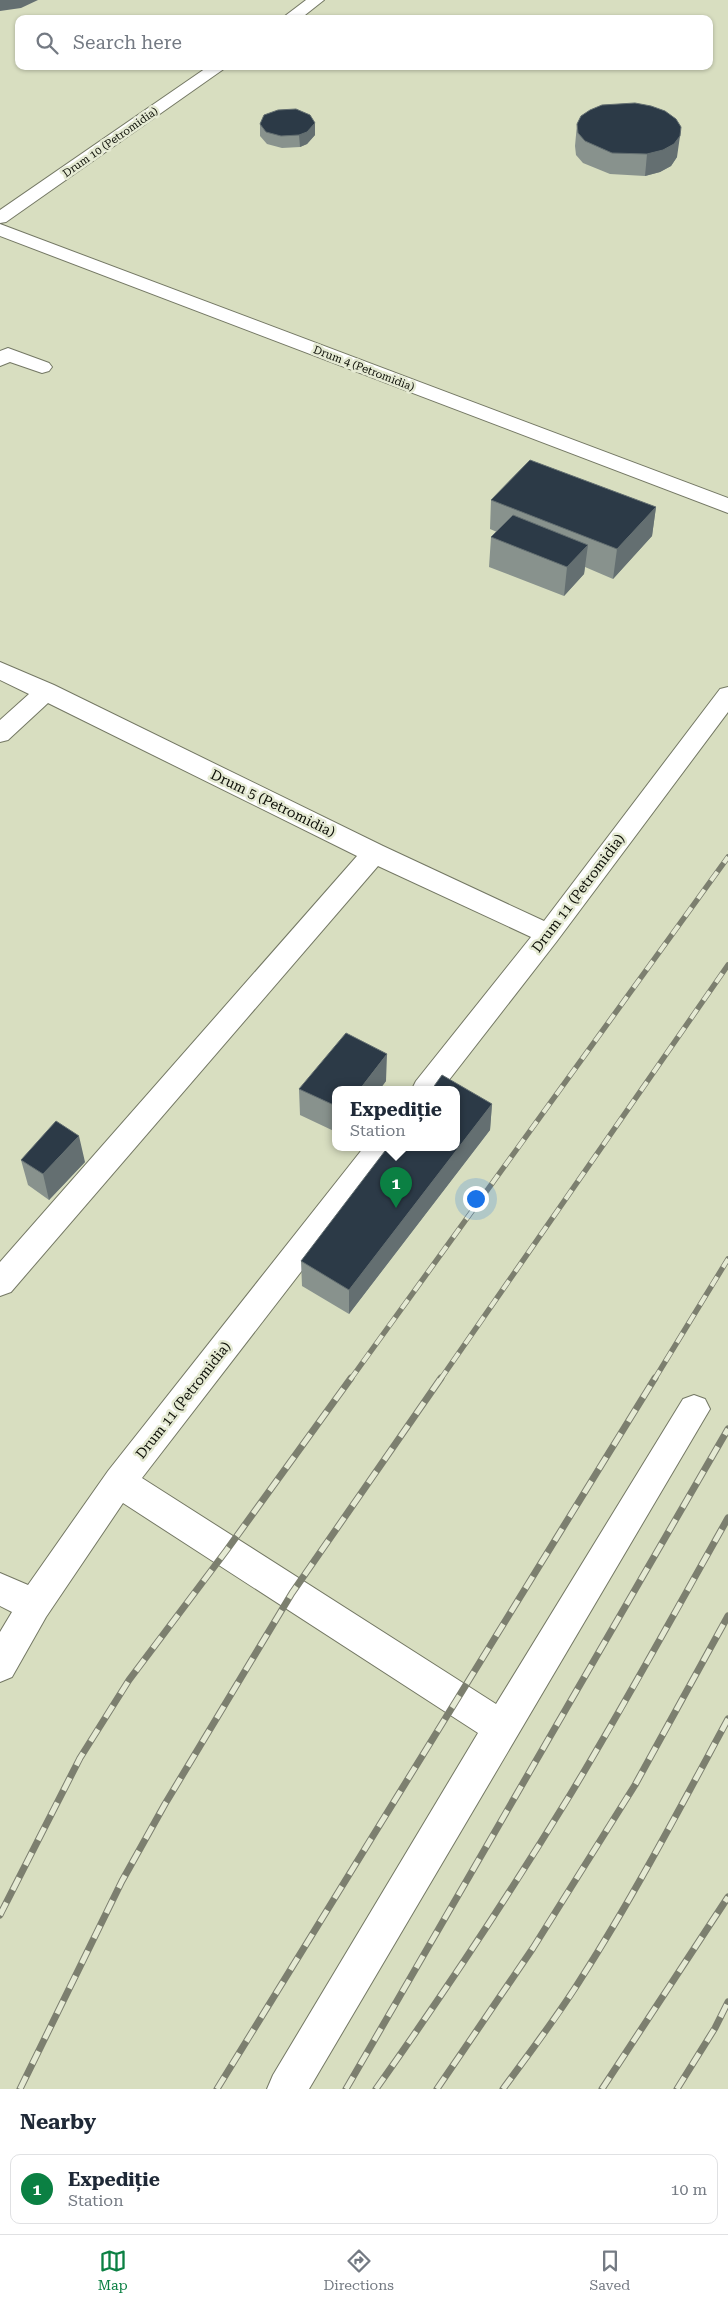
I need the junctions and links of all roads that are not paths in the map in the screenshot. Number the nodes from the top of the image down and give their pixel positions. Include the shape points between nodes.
1 (316, 0) edge
2 (295, 15) edge
3 (214, 70) edge
4 (0, 218) edge
5 (0, 230) edge
6 (0, 360) edge
7 (42, 367) dead end
8 (728, 506) edge
9 (0, 670) edge
10 (46, 692) junction
11 (728, 695) edge
12 (0, 734) edge
13 (374, 853) junction
14 (548, 934) junction
15 (428, 1086) edge
16 (378, 1151) edge
17 (0, 1283) edge
18 (694, 1409) dead end
19 (119, 1482) junction
20 (0, 1589) edge
21 (34, 1605) junction
22 (0, 1665) edge
23 (501, 1728) junction
24 (287, 2089) edge

1 - 2 lane
3 - 4 lane, Drum 10 (Petromidia)
5 - 8 lane, Drum 4 (Petromidia)
6 - 7 lane via 8,354
9 - 10 lane, Drum 5 (Petromidia)
10 - 12 lane
10 - 13 lane, Drum 5 (Petromidia)
11 - 14 lane, Drum 11 (Petromidia)
13 - 14 lane, Drum 5 (Petromidia)
13 - 17 lane
14 - 15 lane, Drum 11 (Petromidia)
16 - 19 lane, Drum 11 (Petromidia)
18 - 23 lane
19 - 21 lane, Drum 11 (Petromidia)
19 - 23 lane
20 - 21 lane
21 - 22 lane, Drum 11 (Petromidia)
23 - 24 lane

